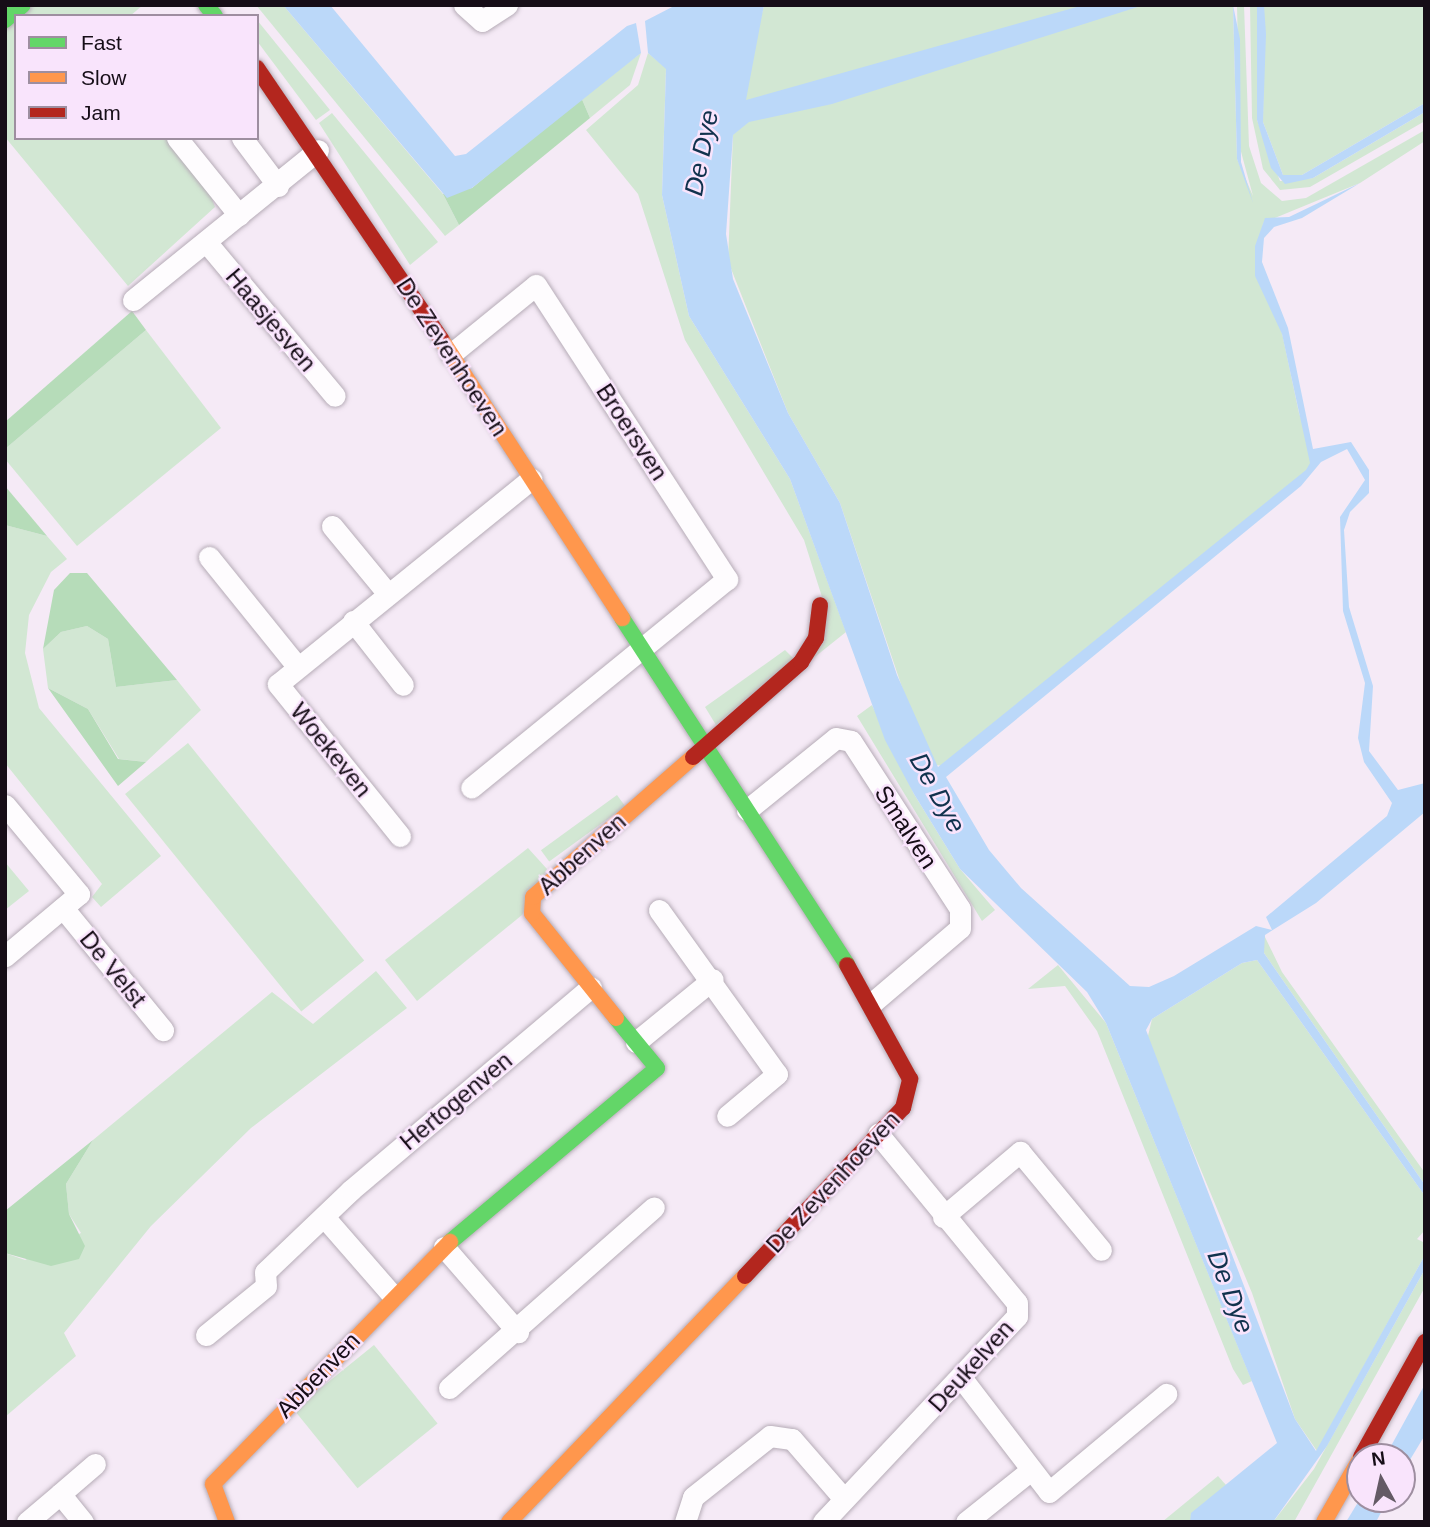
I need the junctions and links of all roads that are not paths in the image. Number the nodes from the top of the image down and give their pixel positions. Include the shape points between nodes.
1 (23, 5) edge
2 (464, 5) edge
3 (507, 5) edge
4 (5, 20) edge
5 (259, 71) edge
6 (179, 140) edge
7 (244, 140) edge
8 (318, 150) junction
9 (278, 186) junction
10 (239, 215) junction
11 (206, 243) junction
12 (133, 300) dead end
13 (450, 354) junction
14 (335, 396) dead end
15 (531, 479) junction
16 (332, 526) dead end
17 (209, 557) dead end
18 (388, 594) junction
19 (820, 605) dead end
20 (353, 621) junction
21 (642, 650) junction
22 (296, 665) junction
23 (403, 685) dead end
24 (704, 746) junction
25 (471, 788) dead end
26 (5, 805) edge
27 (747, 810) junction
28 (400, 836) dead end
29 (63, 908) junction
30 (659, 910) dead end
31 (5, 956) edge
32 (713, 979) junction
33 (591, 987) junction
34 (872, 1003) junction
35 (163, 1031) dead end
36 (636, 1042) junction
37 (727, 1116) dead end
38 (878, 1134) junction
39 (654, 1207) dead end
40 (943, 1217) junction
41 (325, 1218) junction
42 (444, 1247) junction
43 (1101, 1250) dead end
44 (393, 1296) junction
45 (518, 1332) junction
46 (206, 1335) dead end
47 (1425, 1342) edge
48 (963, 1380) junction
49 (449, 1388) dead end
50 (1166, 1394) dead end
51 (1369, 1443) edge
52 (95, 1464) dead end
53 (1031, 1470) junction
54 (1346, 1484) edge
55 (60, 1494) junction
56 (844, 1499) junction
57 (217, 1518) edge
58 (27, 1522) edge
59 (83, 1522) edge
60 (509, 1522) edge
61 (685, 1522) edge
62 (823, 1522) edge
63 (966, 1522) edge
64 (1324, 1522) edge

1 - 4 street
2 - 3 street via 482,21
5 - 8 street, De Zevenhoeven
6 - 10 street
7 - 9 street
8 - 9 street
8 - 13 street, De Zevenhoeven
9 - 10 street
10 - 11 street
11 - 12 street
11 - 14 street, Haasjesven
13 - 15 street, De Zevenhoeven
13 - 21 street, Broersven via 536,285 727,579
15 - 18 street, Woekeven
15 - 21 street, De Zevenhoeven
16 - 18 street
17 - 22 street, Woekeven
18 - 20 street, Woekeven
19 - 24 street via 816,638 800,662
20 - 22 street, Woekeven
20 - 23 street
21 - 24 street, De Zevenhoeven
21 - 25 street
22 - 28 street, Woekeven via 278,684
24 - 27 street, De Zevenhoeven
24 - 33 street, Abbenven via 533,897 532,913
26 - 29 street, De Velst via 79,894
27 - 34 street, De Zevenhoeven
27 - 34 street, Smalven via 836,738 850,741 960,909 960,928
29 - 31 street, De Velst
29 - 35 street, De Velst
30 - 32 street
32 - 36 street
32 - 37 street via 721,1002 777,1074
33 - 36 street, Abbenven
33 - 41 street, Hertogenven
34 - 38 street, De Zevenhoeven via 910,1079 903,1108
36 - 42 street, Abbenven via 657,1068
38 - 40 street, Deukelven
38 - 60 street, De Zevenhoeven
39 - 45 street via 527,1313
40 - 43 street via 1020,1152
40 - 48 street, Deukelven via 1017,1303 1010,1328
41 - 44 street
41 - 46 street, Hertogenven via 265,1272 266,1286
42 - 44 street, Abbenven
42 - 45 street
44 - 57 street, Abbenven via 213,1484
45 - 49 street
47 - 51 street
48 - 53 street
48 - 56 street, Deukelven
50 - 53 street via 1049,1492
52 - 55 street
53 - 63 street
54 - 64 street
55 - 58 street
55 - 59 street
56 - 61 street via 792,1439 770,1436 693,1497
56 - 62 street, Deukelven

